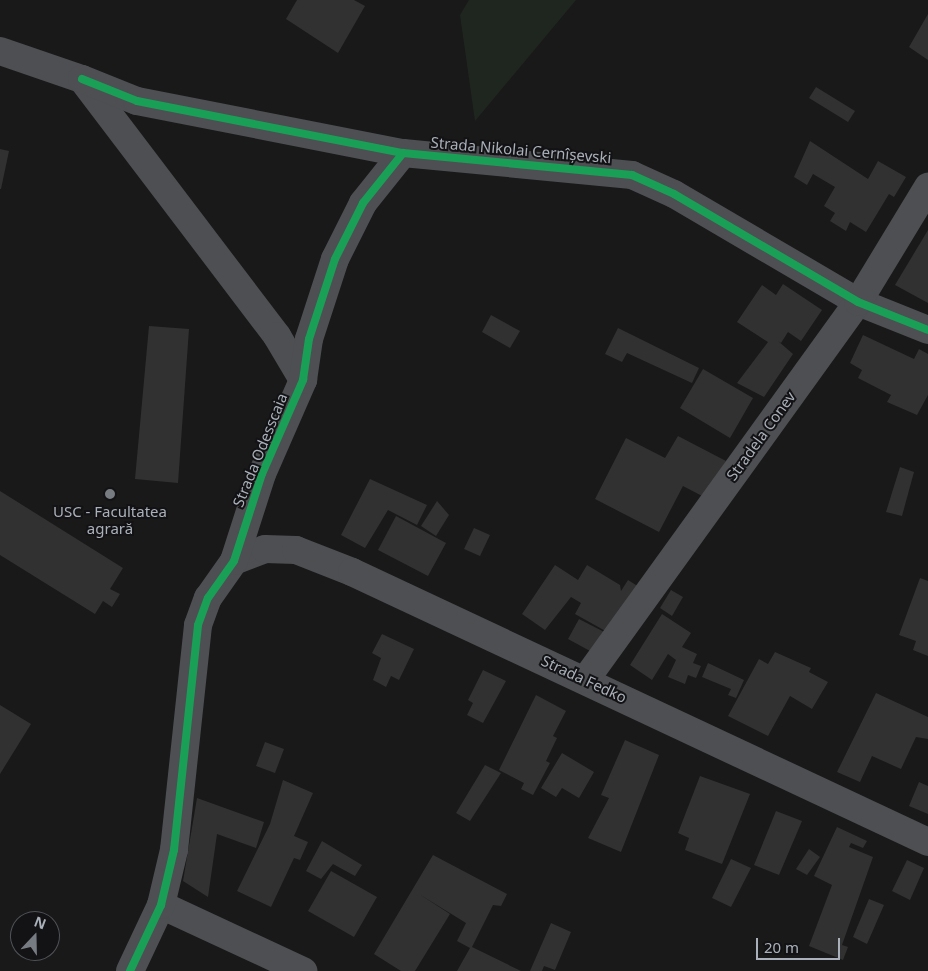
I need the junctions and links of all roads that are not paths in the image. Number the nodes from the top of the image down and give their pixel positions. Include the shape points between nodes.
1 (0, 51) edge
2 (82, 79) junction
3 (403, 153) junction
4 (928, 187) edge
5 (858, 302) junction
6 (928, 330) edge
7 (303, 380) junction
8 (234, 561) junction
9 (586, 679) junction
10 (928, 842) edge
11 (160, 906) junction
12 (130, 971) edge
13 (303, 971) edge

1 - 2 street, Strada Nikolai Cernîșevski
2 - 3 street, Strada Nikolai Cernîșevski via 137,101
2 - 7 street via 277,336
3 - 5 street, Strada Nikolai Cernîșevski via 632,175 674,194
3 - 7 street, Strada Odesscaia via 362,203 335,259 309,339
4 - 5 street, Stradela Conev
5 - 6 street, Strada Nikolai Cernîșevski
5 - 9 street, Stradela Conev
7 - 8 street, Strada Odesscaia via 262,474
8 - 9 street, Strada Fedko via 265,549 296,550
8 - 11 street, Strada Odesscaia via 208,598 198,626 174,850
9 - 10 street, Strada Fedko
11 - 12 street, Strada Odesscaia
11 - 13 street

